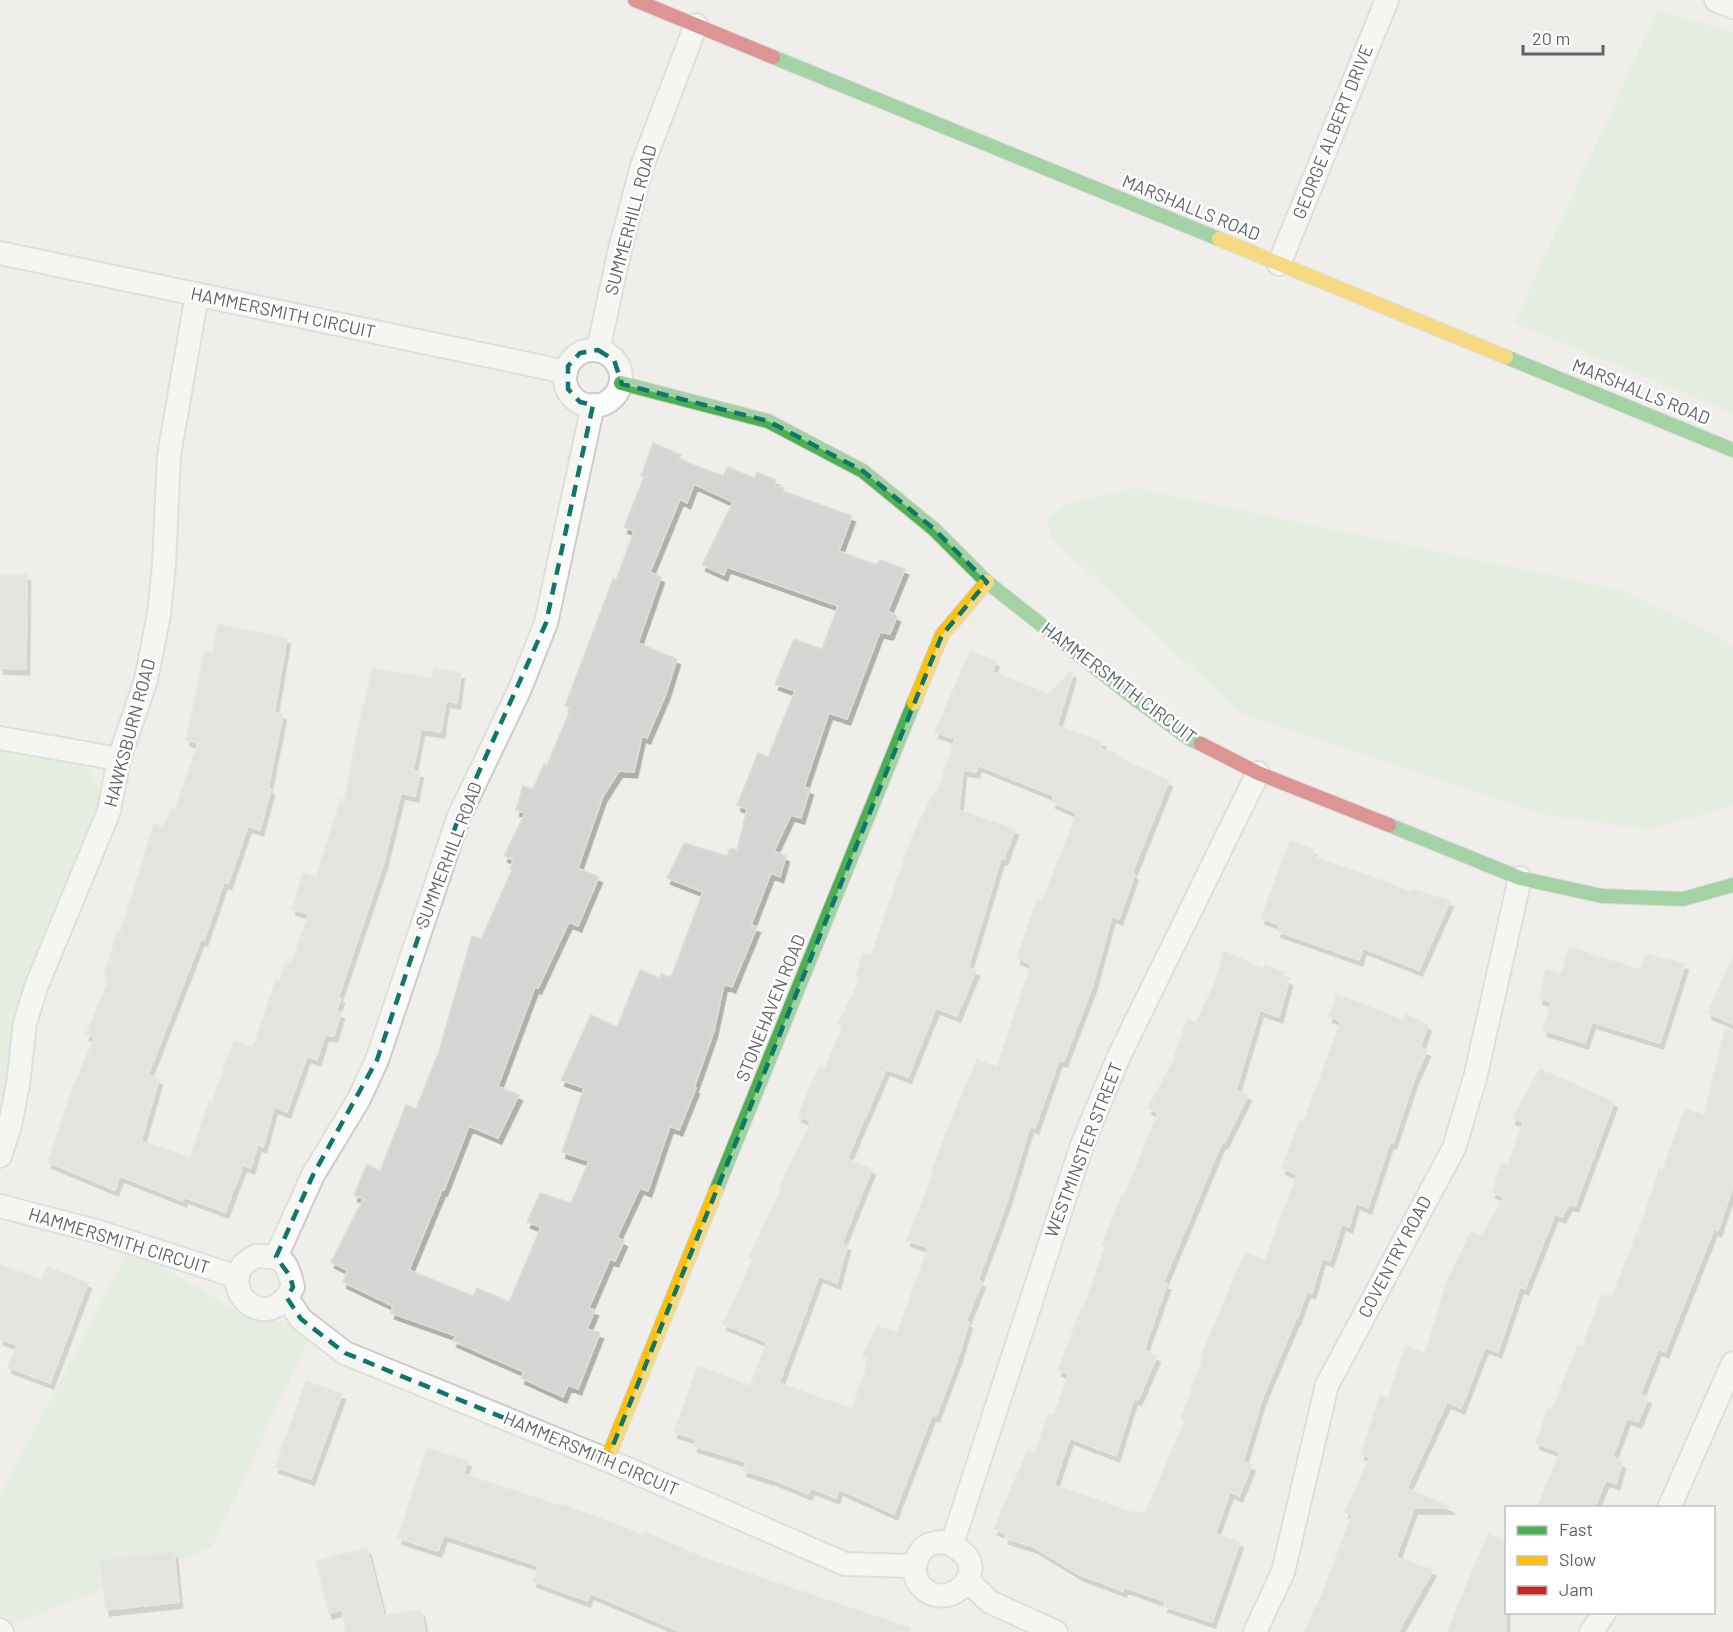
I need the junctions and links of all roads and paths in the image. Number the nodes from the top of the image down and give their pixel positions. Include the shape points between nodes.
1 (635, 0) edge
2 (1387, 0) edge
3 (1716, 0) edge
4 (1733, 7) edge
5 (696, 25) junction
6 (0, 253) edge
7 (1279, 264) junction
8 (196, 295) junction
9 (598, 350) junction
10 (566, 372) junction
11 (621, 383) junction
12 (593, 405) junction
13 (1733, 450) edge
14 (987, 582) junction
15 (0, 738) edge
16 (119, 759) junction
17 (1258, 773) junction
18 (1520, 878) junction
19 (1733, 885) edge
20 (0, 1156) edge
21 (0, 1206) edge
22 (276, 1257) junction
23 (238, 1277) junction
24 (287, 1298) junction
25 (1733, 1363) edge
26 (608, 1460) junction
27 (1670, 1506) edge
28 (952, 1544) junction
29 (914, 1566) junction
30 (967, 1580) junction
31 (1604, 1614) edge
32 (1056, 1632) edge
33 (1255, 1632) edge
34 (1591, 1632) edge

1 - 5 street, MARSHALLS ROAD
2 - 7 street, GEORGE ALBERT DRIVE
3 - 4 street
5 - 7 street, MARSHALLS ROAD
5 - 9 street, SUMMERHILL ROAD via 642,166
6 - 8 street, HAMMERSMITH CIRCUIT
7 - 13 street, MARSHALLS ROAD
8 - 10 street, HAMMERSMITH CIRCUIT
8 - 16 street, HAWKSBURN ROAD via 169,455 159,614 147,680
9 - 10 street via 575,356
9 - 11 street via 614,360
10 - 12 street via 571,394 580,402
11 - 12 street via 612,398
11 - 14 street, HAMMERSMITH CIRCUIT via 768,421 864,471 934,529
12 - 22 street, SUMMERHILL ROAD via 546,623 519,691 459,816 377,1060 313,1175
14 - 17 street, HAMMERSMITH CIRCUIT via 1190,739
14 - 26 street, STONEHAVEN ROAD via 942,635
15 - 16 street
16 - 20 street, HAWKSBURN ROAD via 109,811 36,987 25,1023 18,1083
17 - 18 street, HAMMERSMITH CIRCUIT
17 - 28 street, WESTMINSTER STREET via 1119,1056 1082,1145
18 - 19 street, HAMMERSMITH CIRCUIT via 1602,896 1683,899
18 - 33 street, COVENTRY ROAD via 1475,1078 1454,1148 1327,1385 1283,1572
21 - 23 street, HAMMERSMITH CIRCUIT via 96,1231
22 - 23 street via 256,1256 243,1265
22 - 24 street via 285,1264 293,1287
23 - 24 street via 238,1291 256,1308 277,1307
24 - 26 street, HAMMERSMITH CIRCUIT via 301,1319 345,1353
25 - 27 street
26 - 29 street, HAMMERSMITH CIRCUIT via 845,1564
28 - 29 street via 928,1545
28 - 30 street via 967,1556 971,1568
29 - 30 street via 916,1581 927,1594 944,1596 962,1590
30 - 32 street via 990,1602
31 - 34 street

